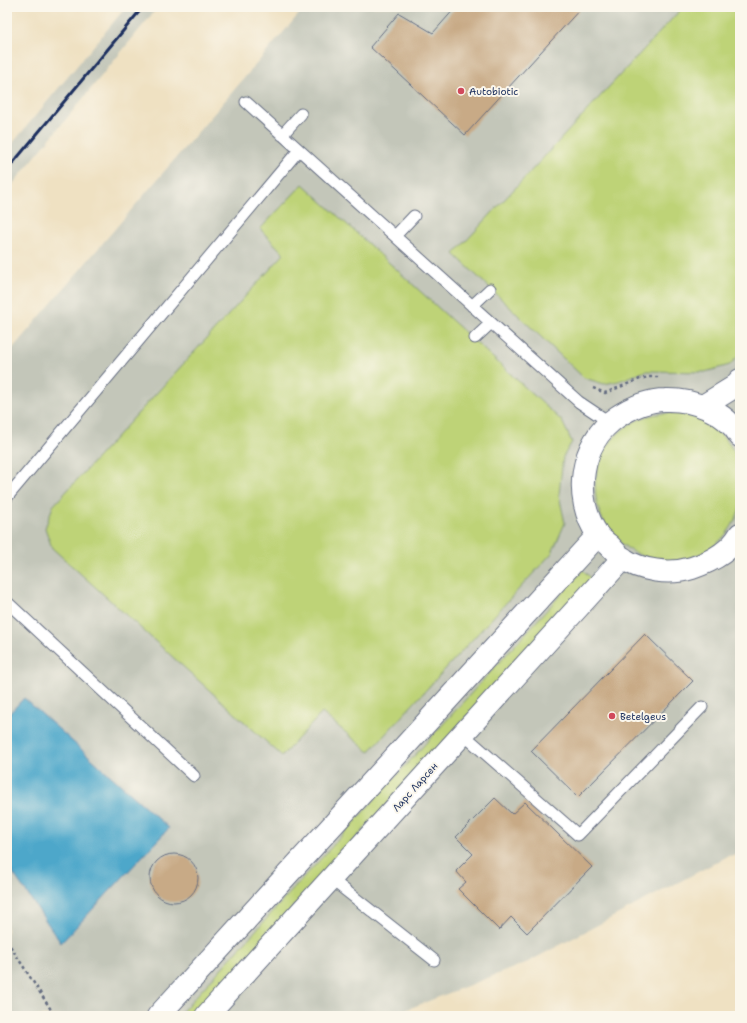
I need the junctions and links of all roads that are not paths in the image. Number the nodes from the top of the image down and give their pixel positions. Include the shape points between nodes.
1 (246, 102) dead end
2 (301, 114) dead end
3 (282, 135) junction
4 (299, 150) junction
5 (414, 216) dead end
6 (395, 236) junction
7 (490, 289) dead end
8 (472, 306) junction
9 (491, 323) junction
10 (475, 338) dead end
11 (740, 380) edge
12 (703, 406) junction
13 (609, 422) junction
14 (740, 434) edge
15 (7, 497) edge
16 (740, 534) edge
17 (598, 535) junction
18 (623, 558) junction
19 (7, 602) edge
20 (702, 707) dead end
21 (463, 734) junction
22 (194, 776) dead end
23 (331, 879) junction
24 (434, 960) dead end
25 (158, 1016) edge
26 (206, 1016) edge

1 - 3 lane
2 - 3 lane
3 - 4 lane
4 - 6 lane
4 - 15 lane
5 - 6 lane
6 - 8 lane
7 - 8 lane
8 - 9 lane
9 - 10 lane
9 - 13 lane via 579,402
11 - 12 street via 734,387
12 - 13 street via 679,399 654,400 630,408
12 - 14 street via 723,418
13 - 17 street via 596,438 587,457 582,477 588,517
16 - 18 street via 723,553 705,564 685,570 663,572 642,567
17 - 18 street
17 - 25 street
18 - 21 street, Ларс Ларсен
19 - 22 lane
20 - 21 lane via 578,836
21 - 23 street, Ларс Ларсен
23 - 24 lane
23 - 26 street, Ларс Ларсен

